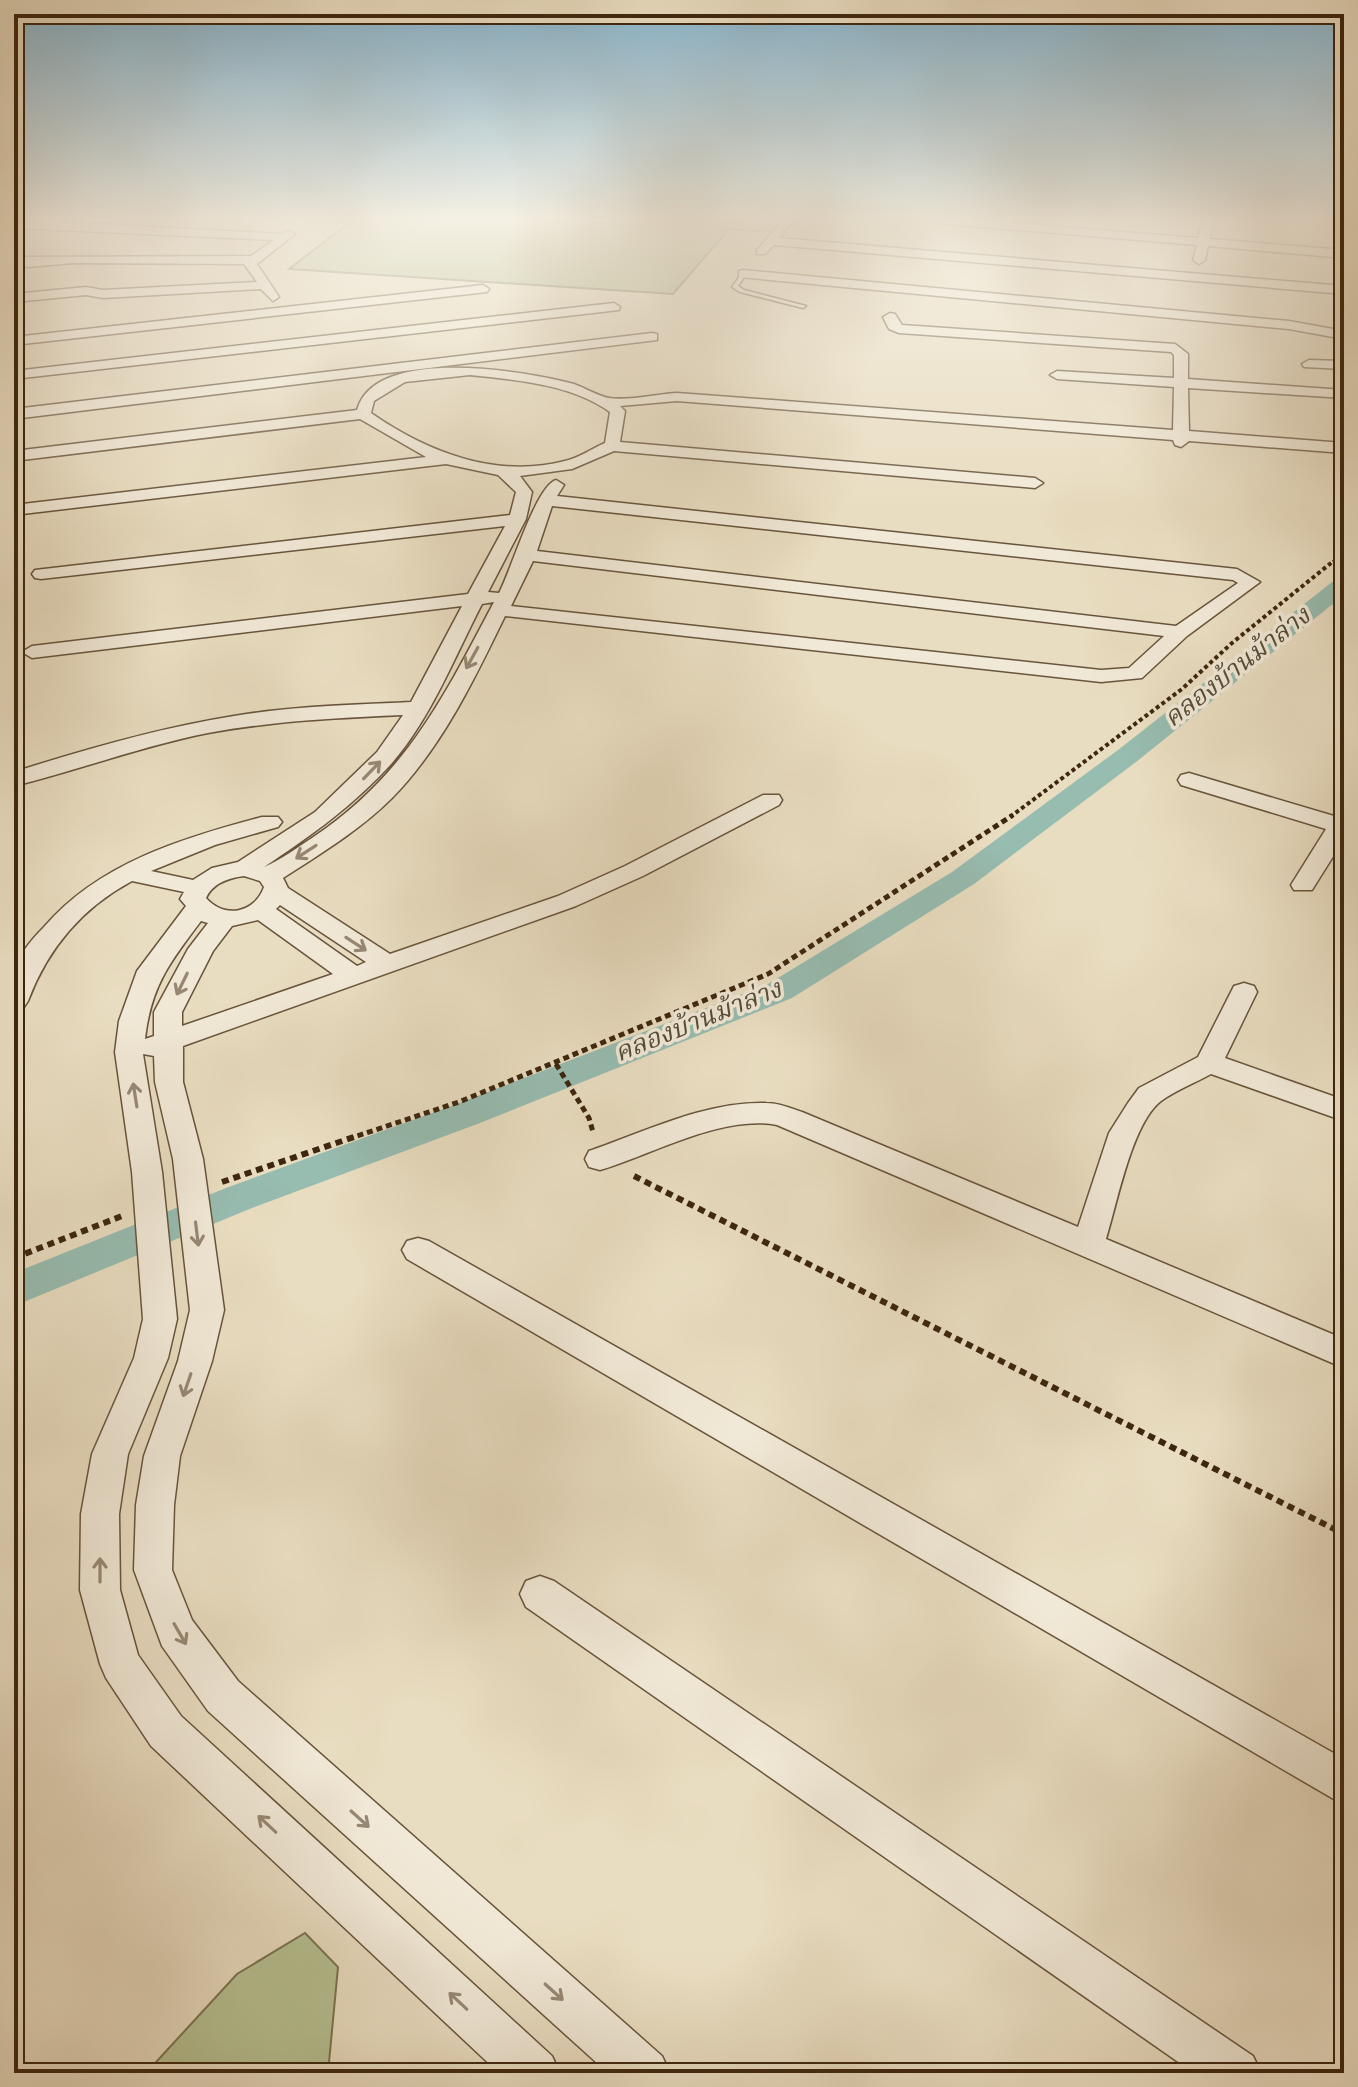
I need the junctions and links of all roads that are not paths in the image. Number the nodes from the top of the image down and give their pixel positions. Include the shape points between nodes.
1 (252, 314) edge
2 (288, 314) edge
3 (549, 314) edge
4 (1259, 314) edge
5 (890, 317) dead end
6 (1344, 335) edge
7 (652, 337) dead end
8 (333, 339) junction
9 (14, 341) edge
10 (1309, 364) dead end
11 (1344, 365) edge
12 (385, 368) junction
13 (14, 375) edge
14 (1057, 375) dead end
15 (401, 378) junction
16 (684, 382) dead end
17 (706, 382) dead end
18 (1180, 384) junction
19 (1344, 394) edge
20 (612, 402) junction
21 (714, 403) junction
22 (14, 414) edge
23 (363, 414) junction
24 (637, 416) junction
25 (1182, 439) junction
26 (619, 448) junction
27 (1344, 448) edge
28 (1318, 450) junction
29 (14, 456) edge
30 (1344, 456) edge
31 (444, 460) junction
32 (570, 465) junction
33 (500, 469) junction
34 (1035, 483) dead end
35 (550, 492) junction
36 (14, 510) edge
37 (517, 519) junction
38 (528, 555) junction
39 (41, 574) dead end
40 (478, 598) junction
41 (503, 603) junction
42 (1180, 632) junction
43 (32, 652) dead end
44 (418, 708) junction
45 (14, 779) edge
46 (1189, 780) dead end
47 (771, 800) dead end
48 (270, 822) dead end
49 (1342, 826) edge
50 (155, 860) junction
51 (245, 869) junction
52 (129, 873) junction
53 (1303, 885) dead end
54 (203, 890) junction
55 (269, 892) junction
56 (224, 919) junction
57 (388, 965) junction
58 (355, 977) junction
59 (1244, 992) dead end
60 (14, 1001) edge
61 (166, 1044) junction
62 (129, 1052) junction
63 (1209, 1063) junction
64 (1344, 1111) edge
65 (600, 1159) road end
66 (1089, 1243) junction
67 (418, 1250) dead end
68 (1344, 1354) edge
69 (540, 1594) dead end
70 (1344, 1783) edge
71 (535, 2073) edge
72 (645, 2073) edge
73 (1236, 2073) edge

1 - 9 street
2 - 8 street
3 - 8 street
4 - 6 street
5 - 18 street via 899,329 1175,348 1181,354
7 - 12 street
8 - 12 street
8 - 13 street
10 - 11 street
12 - 15 street
12 - 22 street
14 - 18 street
15 - 20 street via 439,372 502,374
15 - 23 street via 367,399
16 - 20 street
17 - 21 street via 719,391
18 - 19 street
18 - 25 street
20 - 21 street via 653,397
20 - 24 street
20 - 26 street
21 - 24 street via 670,404
21 - 25 street
23 - 29 street
23 - 31 street via 394,437
24 - 26 street
25 - 28 street
26 - 32 street
26 - 34 street
26 - 35 street via 596,468
27 - 28 street
28 - 30 street
31 - 33 street
31 - 36 street
32 - 33 street
32 - 35 street
33 - 37 street via 524,492
35 - 38 street
35 - 42 street via 1237,575 1251,582
37 - 39 street
37 - 40 street
38 - 41 street
38 - 42 street
40 - 41 street
40 - 43 street
40 - 44 street
41 - 42 street via 1101,676 1135,674
41 -> 55 street via 416,756 384,793
44 - 45 street via 236,722 153,738
51 -> 44 street via 323,817 355,788 385,757
46 - 49 street
47 - 57 street via 567,901
48 - 50 street via 208,838
49 - 53 street
50 - 52 street
50 - 54 street
51 - 54 street
51 - 55 street
52 - 54 street
52 - 60 street via 79,907 41,946
54 - 56 street
54 - 62 street via 150,971
55 - 56 street
55 -> 57 street
55 - 58 street
56 -> 61 street via 201,949 168,1012
57 - 58 street
58 - 61 street
59 - 63 street
61 - 62 street
61 -> 72 street via 169,1082 188,1159 207,1310 162,1456 155,1505 153,1570 176,1632 223,1696
71 -> 62 street via 166,1731 120,1664 100,1590 100,1514 110,1454 151,1358 160,1319 147,1172
63 - 64 street
63 - 66 street via 1149,1095 1138,1110 1124,1133
65 - 66 street via 682,1131 765,1112
66 - 68 street
67 - 70 street
69 - 73 street

